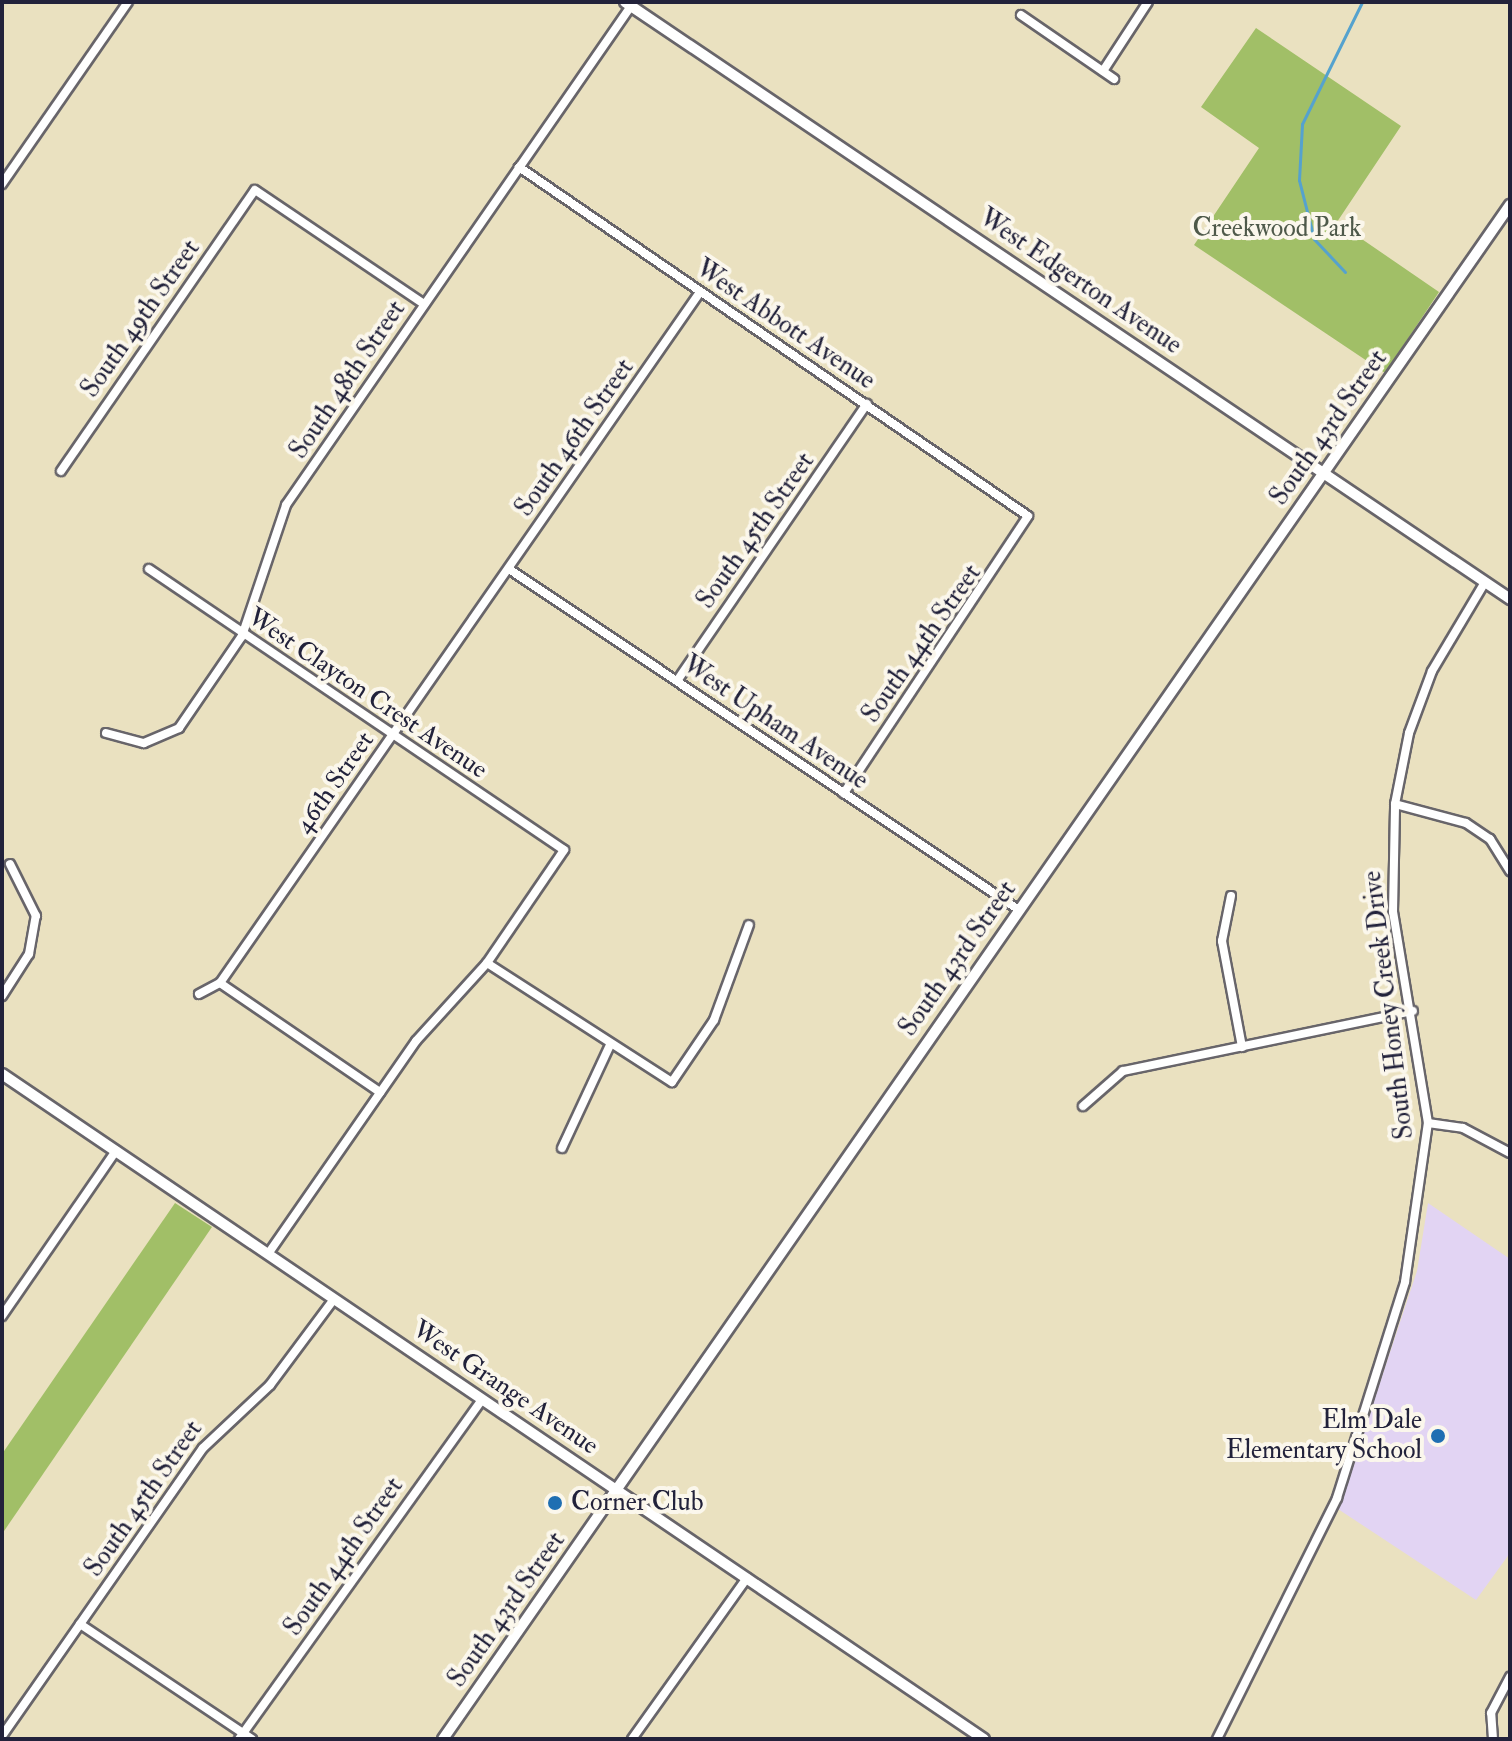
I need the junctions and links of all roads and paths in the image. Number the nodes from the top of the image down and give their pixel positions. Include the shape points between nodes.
1 (128, 2) edge
2 (1148, 2) edge
3 (628, 4) edge
4 (1021, 15) dead end
5 (1103, 71) junction
6 (1114, 79) dead end
7 (519, 167) junction
8 (2, 184) edge
9 (1510, 205) edge
10 (700, 292) junction
11 (424, 304) junction
12 (867, 404) junction
13 (61, 471) dead end
14 (1324, 472) junction
15 (1028, 516) joint
16 (149, 569) dead end
17 (509, 569) junction
18 (1485, 582) junction
19 (1510, 599) edge
20 (482, 606) joint
21 (242, 636) junction
22 (677, 681) junction
23 (106, 733) dead end
24 (393, 734) junction
25 (844, 793) junction
26 (1395, 804) junction
27 (10, 864) dead end
28 (1510, 871) edge
29 (1231, 896) dead end
30 (1019, 910) junction
31 (749, 925) dead end
32 (487, 963) junction
33 (220, 983) junction
34 (199, 994) dead end
35 (2, 996) edge
36 (1413, 1011) junction
37 (610, 1045) junction
38 (1242, 1047) junction
39 (2, 1074) edge
40 (380, 1092) junction
41 (1083, 1106) dead end
42 (1428, 1123) junction
43 (562, 1148) dead end
44 (116, 1151) junction
45 (1510, 1153) edge
46 (268, 1254) junction
47 (334, 1299) junction
48 (2, 1316) edge
49 (482, 1399) junction
50 (617, 1490) junction
51 (747, 1578) junction
52 (80, 1624) junction
53 (1510, 1677) edge
54 (2, 1736) edge
55 (242, 1736) edge
56 (252, 1739) edge
57 (443, 1739) edge
58 (632, 1739) edge
59 (984, 1739) edge
60 (1217, 1739) edge
61 (1493, 1739) edge

1 - 8 street
2 - 5 street
3 - 7 street, South 48th Street
3 - 14 street, West Edgerton Avenue
4 - 5 street
5 - 6 street
7 - 10 street, West Abbott Avenue
7 - 11 street, South 48th Street
9 - 14 street, South 43rd Street
10 - 12 street, West Abbott Avenue
10 - 17 street, South 46th Street
11 - 13 street, South 49th Street via 255,190
11 - 21 street, South 48th Street via 272,530
12 - 15 street, West Abbott Avenue
12 - 22 street, South 45th Street
14 - 18 street, West Edgerton Avenue
14 - 30 street, South 43rd Street
15 - 25 street, South 44th Street
16 - 21 street, West Clayton Crest Avenue
17 - 20 street, South 46th Street
17 - 22 street, West Upham Avenue
18 - 19 street, West Edgerton Avenue
18 - 26 street, South Honey Creek Drive via 1432,671 1409,733
20 - 24 street, 46th Street
21 - 23 street, South 48th Street via 169,737 144,743
21 - 24 street, West Clayton Crest Avenue
22 - 25 street, West Upham Avenue
24 - 32 street, West Clayton Crest Avenue via 564,850
24 - 33 street, 46th Street
25 - 30 street, West Upham Avenue
26 - 28 street via 1466,823 1490,839
26 - 36 street, South Honey Creek Drive via 1393,912
27 - 35 street via 36,916 29,954
29 - 38 street via 1222,941
30 - 50 street, South 43rd Street
31 - 37 street via 714,1020 672,1082
32 - 37 street
32 - 40 street
33 - 34 street
33 - 40 street
36 - 38 street
36 - 42 street, South Honey Creek Drive
37 - 43 street
38 - 41 street via 1123,1071
39 - 44 street, West Grange Avenue
40 - 46 street
42 - 45 street via 1463,1128
42 - 60 street, South Honey Creek Drive via 1405,1282 1337,1498
44 - 46 street, West Grange Avenue
44 - 48 street
46 - 47 street, West Grange Avenue
47 - 49 street, West Grange Avenue
47 - 52 street, South 45th Street via 270,1385 203,1448
49 - 50 street, West Grange Avenue
49 - 55 street, South 44th Street
50 - 51 street, West Grange Avenue
50 - 57 street, South 43rd Street
51 - 58 street
51 - 59 street, West Grange Avenue
52 - 54 street, South 45th Street
52 - 55 street
53 - 61 street via 1491,1713
55 - 56 street

